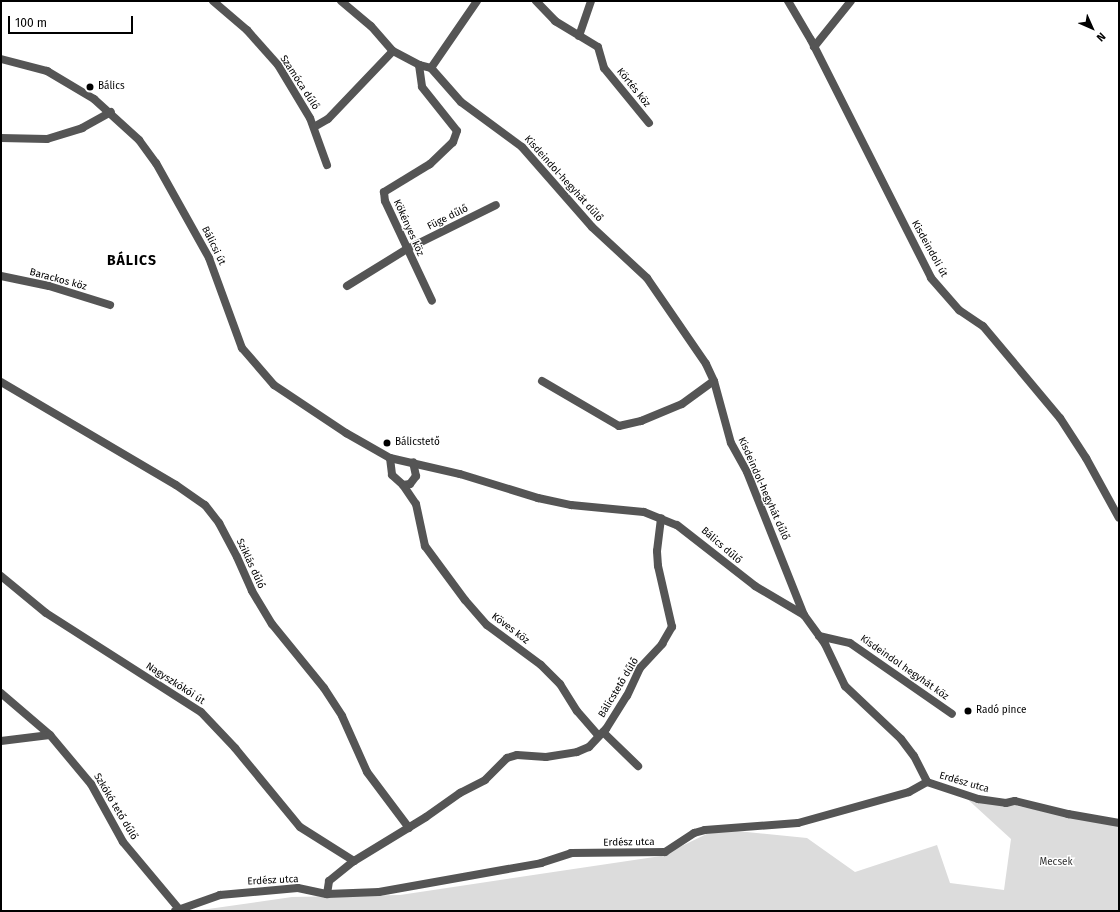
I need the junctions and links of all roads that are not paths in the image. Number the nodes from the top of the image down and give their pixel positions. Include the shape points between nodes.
1 (213, 1) edge
2 (341, 1) edge
3 (536, 1) edge
4 (591, 1) edge
5 (788, 1) edge
6 (851, 1) edge
7 (475, 2) edge
8 (579, 36) junction
9 (814, 47) junction
10 (393, 51) junction
11 (1, 59) edge
12 (419, 65) junction
13 (431, 68) junction
14 (111, 112) junction
15 (649, 124) dead end
16 (314, 127) junction
17 (1, 138) edge
18 (327, 165) dead end
19 (496, 205) dead end
20 (407, 249) junction
21 (1, 276) edge
22 (347, 286) dead end
23 (432, 300) dead end
24 (110, 306) dead end
25 (542, 381) dead end
26 (1, 382) edge
27 (714, 382) junction
28 (390, 458) junction
29 (413, 462) junction
30 (403, 485) junction
31 (661, 518) junction
32 (1119, 518) edge
33 (1, 576) edge
34 (804, 615) junction
35 (819, 636) junction
36 (1, 693) edge
37 (952, 714) dead end
38 (601, 734) junction
39 (50, 735) junction
40 (1, 741) edge
41 (638, 766) dead end
42 (927, 782) junction
43 (1119, 823) edge
44 (408, 828) junction
45 (354, 860) junction
46 (327, 894) junction
47 (177, 910) edge

1 - 16 street, Szamóca dűlő via 248,30 278,65
2 - 10 street via 371,26
3 - 8 street, Körtés köz via 555,21
4 - 8 street
5 - 9 street, Kisdeindoli út
6 - 9 street
7 - 13 street
8 - 15 street, Körtés köz via 598,47 604,68
9 - 32 street, Kisdeindoli út via 931,278 959,310 983,326 1060,418 1086,458
10 - 12 street
10 - 16 street, Szamóca dűlő via 328,119
11 - 14 street, Bálicsi út via 47,71
12 - 13 street
12 - 20 street, Kökényes köz via 422,87 457,131 453,142 430,164 384,192 385,202
13 - 27 street, Kisdeindol-hegyhát dűlő via 461,102 522,147 592,227 647,278 693,342
14 - 17 street via 82,128 47,139
14 - 28 street, Bálicsi út via 139,140 156,162 209,258 229,318 251,362 274,385 294,399
16 - 18 street, Szamóca dűlő
19 - 20 street, Füge dűlő
20 - 22 street, Füge dűlő
20 - 23 street, Kökényes köz
21 - 24 street, Barackos köz via 49,286
25 - 27 street via 618,426 641,421 682,404
26 - 44 street, Sziklás dűlő via 205,504 219,523 252,591 272,624 324,688 342,716 367,772
27 - 34 street, Kisdeindol-hegyhát dűlő via 731,443 747,472
28 - 29 street, Bálicsi út
28 - 30 street via 392,475
29 - 30 street via 416,476 410,484
29 - 31 street, Bálics dűlő via 538,498 571,505 644,512
30 - 38 street, Köves köz via 416,504 425,546 465,600 487,626 541,664 560,684 577,711
31 - 34 street, Bálics dűlő via 690,533 731,569
31 - 38 street, Bálicstető dűlő via 658,566 672,627 662,644 640,668 627,696
33 - 45 street, Nagyszkókói út via 46,613 201,712 235,748 300,827
34 - 35 street, Bálics dűlő
35 - 37 street, Kisdeindol hegyhát köz via 850,643
35 - 42 street, Bálics dűlő via 845,686 901,739 914,756
36 - 39 street, Szkókó tető dűlő
38 - 41 street, Köves köz
38 - 44 street, Bálicstető dűlő via 589,747 577,752 546,756 517,755 506,758 492,775
39 - 40 street
39 - 47 street, Szkókó tető dűlő via 91,784 123,842
42 - 43 street, Erdész utca via 978,799 1006,803 1015,800 1068,814
42 - 46 street, Erdész utca via 909,792 798,822 705,830 694,833 666,852 571,853 540,863 379,892
44 - 45 street, Bálicstető dűlő
45 - 46 street, Bálicstető dűlő via 329,881
46 - 47 street, Erdész utca via 298,888 220,895

